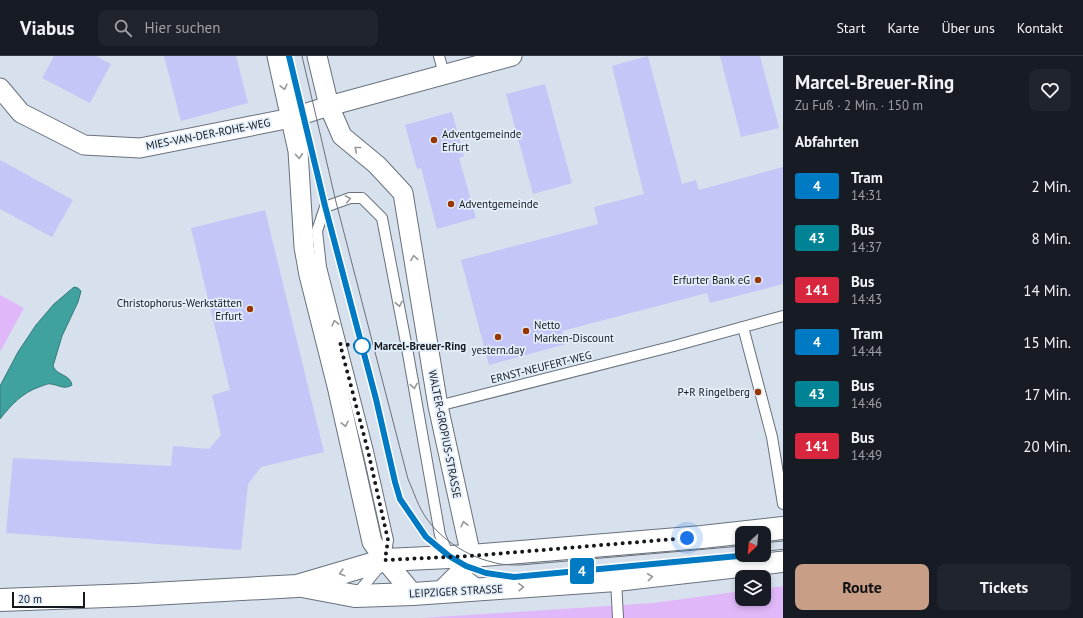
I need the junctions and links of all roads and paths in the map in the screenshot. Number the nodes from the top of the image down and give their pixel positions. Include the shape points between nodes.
1 (277, 56) edge
2 (317, 56) edge
3 (439, 56) edge
4 (512, 56) edge
5 (444, 74) junction
6 (0, 88) edge
7 (329, 106) junction
8 (291, 118) junction
9 (783, 316) edge
10 (743, 327) junction
11 (438, 406) junction
12 (783, 504) edge
13 (783, 528) edge
14 (385, 560) junction
15 (460, 561) junction
16 (783, 561) edge
17 (616, 580) junction
18 (297, 586) junction
19 (484, 589) junction
20 (440, 592) junction
21 (413, 594) junction
22 (355, 596) junction
23 (0, 600) edge
24 (618, 618) edge

1 -> 8 street
2 - 7 street, WALTER-GROPIUS-STRASSE
3 - 5 lane
4 - 5 street
5 - 7 street
6 - 8 street, MIES-VAN-DER-ROHE-WEG via 21,113 84,145 140,148
7 - 8 street
11 -> 7 street, WALTER-GROPIUS-STRASSE via 403,193 377,165 342,136
8 -> 14 street via 298,151 304,247 309,275 372,542
9 - 10 lane, ERNST-NEUFERT-WEG
10 - 11 lane, ERNST-NEUFERT-WEG
10 - 12 lane via 772,437
15 -> 11 street, WALTER-GROPIUS-STRASSE
13 - 15 main road, LEIPZIGER STRASSE
14 - 15 main road, LEIPZIGER STRASSE
14 -> 15 lane via 388,540 321,267 317,231 325,206 350,198 362,198 382,218 440,535
14 -> 18 main road, LEIPZIGER STRASSE
14 - 21 street
14 - 22 lane
15 - 19 lane
15 - 20 street
17 -> 16 main road, LEIPZIGER STRASSE
19 -> 17 main road, LEIPZIGER STRASSE
17 - 24 lane
18 - 22 main road, LEIPZIGER STRASSE
18 - 23 main road, LEIPZIGER STRASSE
19 - 20 main road, LEIPZIGER STRASSE
20 - 21 main road, LEIPZIGER STRASSE
21 - 22 main road, LEIPZIGER STRASSE

